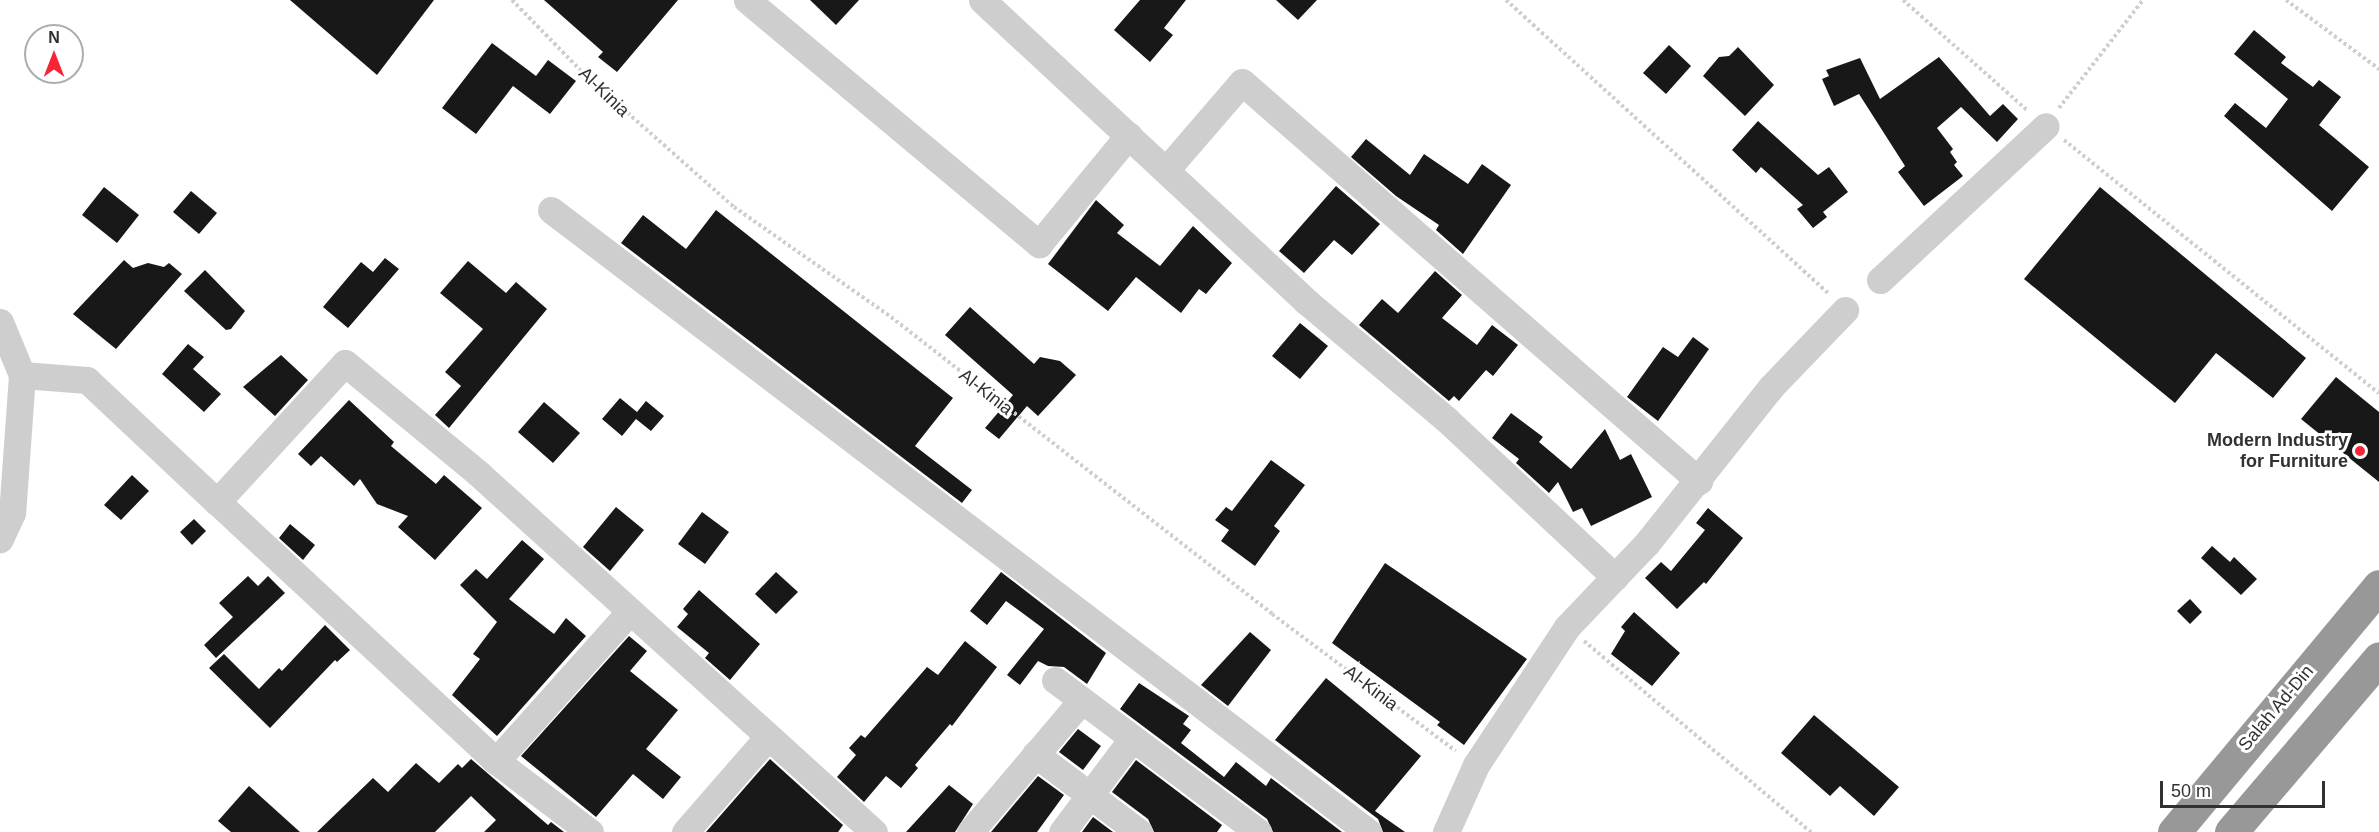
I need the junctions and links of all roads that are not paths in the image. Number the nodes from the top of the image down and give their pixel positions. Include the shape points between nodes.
1 (747, 0) edge
2 (982, 0) edge
3 (2046, 126) road end
4 (1129, 135) junction
5 (1166, 170) junction
6 (551, 210) dead end
7 (1880, 280) dead end
8 (1845, 310) road end
9 (0, 322) edge
10 (22, 375) junction
11 (1699, 481) junction
12 (217, 502) junction
13 (0, 539) edge
14 (1615, 577) junction
15 (2379, 586) edge
16 (629, 612) junction
17 (2379, 658) edge
18 (1055, 680) dead end
19 (1082, 700) junction
20 (768, 737) junction
21 (1131, 740) junction
22 (1035, 754) junction
23 (496, 761) junction
24 (1089, 794) junction
25 (590, 832) edge
26 (685, 832) edge
27 (874, 832) edge
28 (970, 832) edge
29 (1062, 832) edge
30 (1139, 832) edge
31 (1258, 832) edge
32 (1368, 832) edge
33 (1446, 832) edge
34 (2174, 832) edge
35 (2231, 832) edge

1 - 4 street via 1039,244
2 - 4 street
3 - 7 street
4 - 5 street
5 - 11 street via 1242,82
5 - 14 street via 1307,302 1447,420
6 - 32 street
8 - 11 street via 1771,387
9 - 10 street
10 - 12 street via 87,380
10 - 13 street via 12,513
11 - 14 street
12 - 16 street via 345,363 454,452
12 - 23 street
14 - 33 street via 1567,627 1476,765
15 - 34 highway, Salah Ad-Din
16 - 20 street
16 - 23 street
17 - 35 highway
18 - 19 street
19 - 21 street
19 - 22 street
20 - 26 street
20 - 27 street
21 - 24 street
21 - 31 street
22 - 24 street
22 - 28 street
23 - 25 street
24 - 29 street
24 - 30 street

